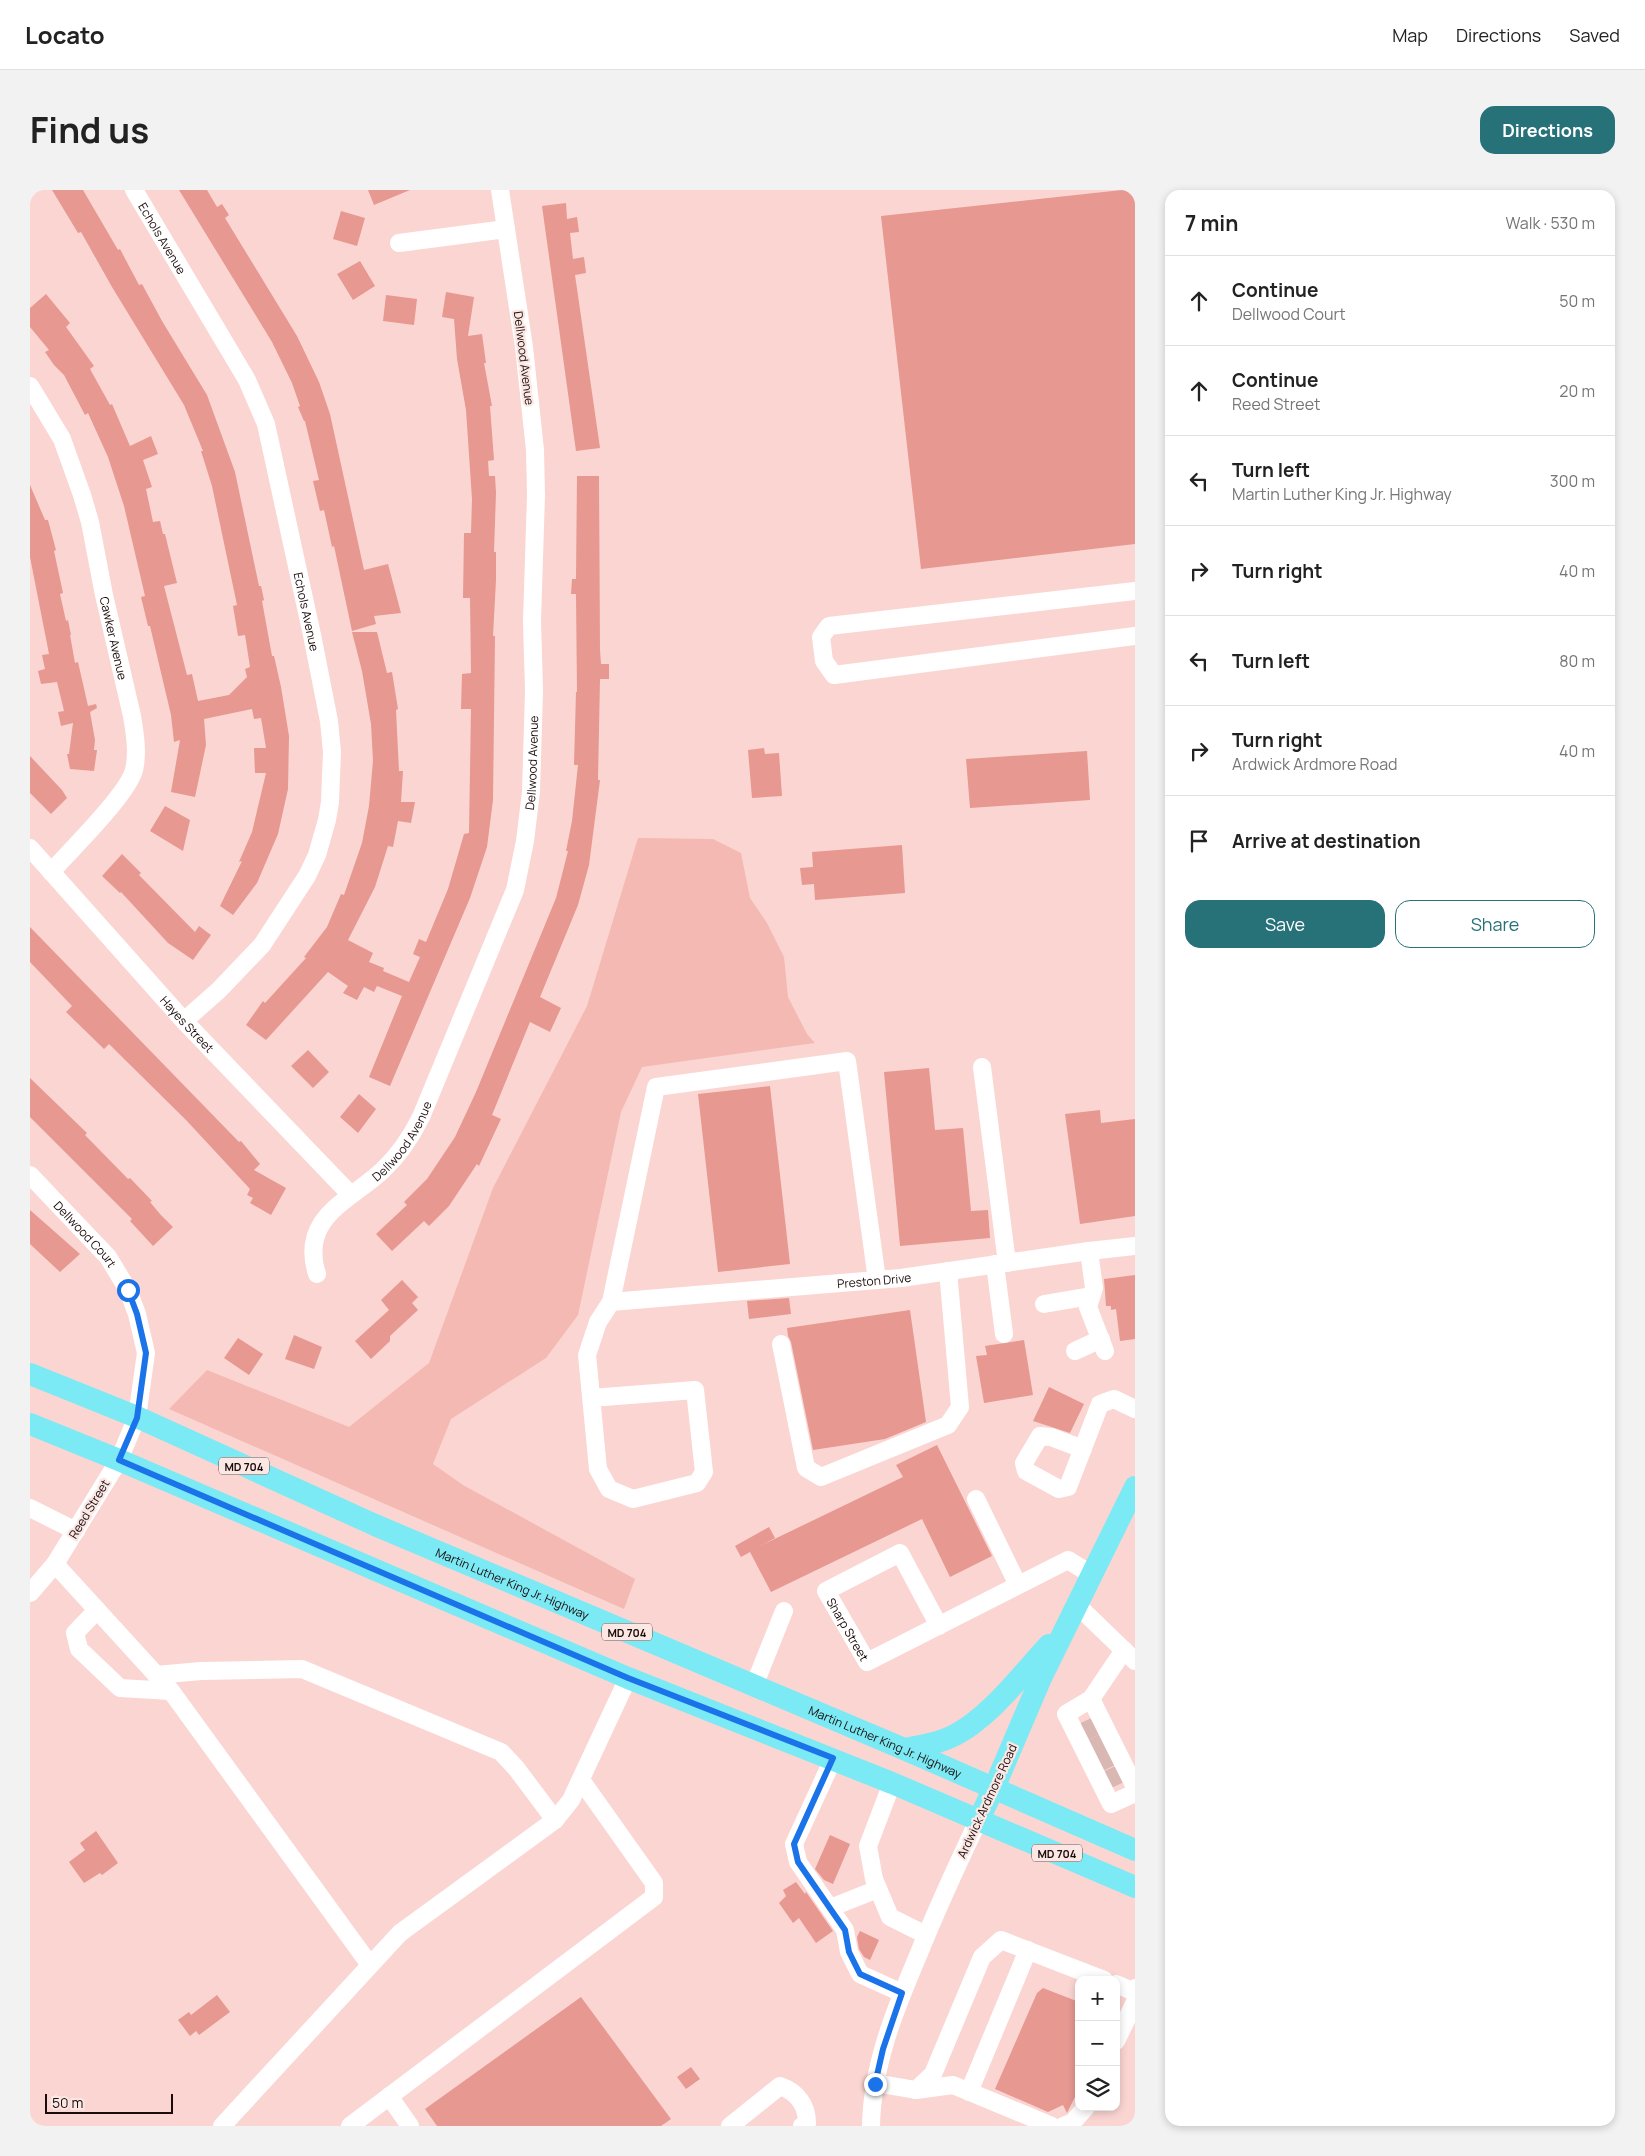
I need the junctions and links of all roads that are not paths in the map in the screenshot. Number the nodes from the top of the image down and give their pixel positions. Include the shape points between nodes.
1 (134, 190) edge
2 (500, 190) edge
3 (506, 228) junction
4 (399, 243) dead end
5 (30, 386) edge
6 (1135, 591) edge
7 (1135, 636) edge
8 (30, 848) edge
9 (51, 872) junction
10 (184, 1020) junction
11 (982, 1067) dead end
12 (30, 1175) edge
13 (350, 1194) junction
14 (1135, 1246) edge
15 (1089, 1251) junction
16 (1001, 1263) junction
17 (948, 1271) junction
18 (317, 1274) dead end
19 (877, 1280) junction
20 (1091, 1296) junction
21 (611, 1302) junction
22 (1044, 1304) dead end
23 (1004, 1334) dead end
24 (781, 1344) dead end
25 (1075, 1351) dead end
26 (30, 1374) edge
27 (591, 1398) junction
28 (1135, 1409) edge
29 (137, 1418) junction
30 (30, 1424) edge
31 (1083, 1448) dead end
32 (119, 1460) junction
33 (1135, 1487) edge
34 (976, 1499) dead end
35 (30, 1508) edge
36 (76, 1531) junction
37 (55, 1564) junction
38 (1092, 1575) junction
39 (1018, 1586) junction
40 (30, 1593) edge
41 (1077, 1605) junction
42 (97, 1610) junction
43 (784, 1611) dead end
44 (939, 1626) junction
45 (1065, 1628) junction
46 (1129, 1656) edge
47 (156, 1674) junction
48 (628, 1678) junction
49 (754, 1686) junction
50 (171, 1691) junction
51 (1091, 1699) junction
52 (1090, 1729) junction
53 (904, 1749) junction
54 (1102, 1753) junction
55 (833, 1758) junction
56 (1114, 1777) junction
57 (581, 1780) junction
58 (892, 1783) junction
59 (1135, 1787) edge
60 (994, 1788) junction
61 (1135, 1792) edge
62 (555, 1820) junction
63 (979, 1820) junction
64 (1135, 1850) edge
65 (1135, 1887) edge
66 (878, 1889) junction
67 (830, 1908) junction
68 (926, 1935) junction
69 (1028, 1950) junction
70 (370, 1965) junction
71 (1094, 1976) edge
72 (1120, 1986) edge
73 (1135, 1988) edge
74 (902, 1993) junction
75 (1135, 2002) edge
76 (1120, 2033) edge
77 (875, 2084) junction
78 (916, 2090) junction
79 (969, 2092) junction
80 (389, 2096) junction
81 (1083, 2111) edge
82 (222, 2126) edge
83 (350, 2126) edge
84 (410, 2126) edge
85 (730, 2126) edge
86 (802, 2126) edge
87 (871, 2126) edge
88 (1052, 2126) edge
89 (1063, 2126) edge

1 - 10 street, Echols Avenue via 247,380 266,424 312,635 332,752 327,820 307,876 262,944 219,990
2 - 3 street, Dellwood Avenue
3 - 4 street
3 - 13 street, Dellwood Avenue via 535,450 534,691 531,792 525,840 515,890 421,1117 394,1159
5 - 9 street, Cawker Avenue via 62,439 82,495 136,738 134,770 130,779 105,813
6 - 7 street via 830,626 821,636 824,662 834,675
8 - 9 street, Hayes Street
9 - 10 street, Hayes Street
10 - 13 street, Hayes Street
11 - 16 street
12 - 29 street, Dellwood Court via 108,1257 128,1290 146,1353
13 - 18 street, Dellwood Avenue via 326,1216 319,1230 313,1251
14 - 15 street, Preston Drive
15 - 16 street, Preston Drive
15 - 20 street via 1094,1288
16 - 17 street, Preston Drive
16 - 23 street
17 - 19 street, Preston Drive
17 - 24 street via 960,1407 948,1425 821,1477 806,1468
19 - 21 street, Preston Drive
19 - 21 street via 847,1061 656,1087
20 - 22 street
20 - 25 street via 1088,1307 1103,1345
21 - 27 street via 598,1322 587,1355
26 - 29 main road, Martin Luther King Jr. Highway / MD 704
27 - 27 street via 598,1469 610,1489 633,1499 698,1483 704,1472 695,1390
28 - 31 street via 1114,1399 1100,1404
29 - 32 street, Reed Street
29 - 49 main road, Martin Luther King Jr. Highway / MD 704 via 375,1525
30 - 32 main road, MD 704
32 - 36 street, Reed Street
32 - 48 main road, MD 704
33 - 38 main road, Ardwick Ardmore Road
34 - 39 street
35 - 36 street
36 - 37 street, Reed Street
37 - 40 street, Reed Street
37 - 42 street
38 - 39 street, Sharp Street via 1068,1560
38 - 41 main road, Ardwick Ardmore Road
39 - 44 street, Sharp Street
41 - 45 main road, Ardwick Ardmore Road
41 - 46 street
42 - 47 street
42 - 50 street via 76,1633 79,1649 120,1688
43 - 49 street
44 - 44 street, Sharp Street via 900,1553 826,1591 867,1662
45 - 53 main road via 977,1720 954,1736
45 - 60 main road, Ardwick Ardmore Road
46 - 51 street
47 - 50 street
47 - 62 street via 302,1669 501,1752
48 - 55 main road, MD 704
48 - 57 street
49 - 53 main road, Martin Luther King Jr. Highway / MD 704
50 - 70 street
51 - 52 street
51 - 52 street via 1066,1714
52 - 54 street
52 - 54 street
53 - 60 main road, Martin Luther King Jr. Highway / MD 704
54 - 56 street
54 - 56 street
55 - 58 main road, MD 704
55 - 67 street via 794,1844 798,1862
56 - 59 street
56 - 61 street via 1111,1804
57 - 62 street via 572,1800
57 - 80 street via 654,1883 654,1897
58 - 63 main road, MD 704
58 - 66 street via 868,1846
60 - 63 main road, Ardwick Ardmore Road
60 - 64 main road, Martin Luther King Jr. Highway / MD 704
62 - 70 street via 400,1933
63 - 65 main road, MD 704
63 - 68 street, Ardwick Ardmore Road
66 - 67 street
66 - 68 street via 890,1917
67 - 74 street via 845,1930 849,1952 860,1974
68 - 74 street, Ardwick Ardmore Road
69 - 71 street
69 - 78 street via 1001,1940 982,1957 933,2074
69 - 79 street
70 - 82 street
72 - 73 street via 1130,1990
74 - 77 street, Ardwick Ardmore Road
75 - 76 street
77 - 78 street
77 - 87 street, Ardwick Ardmore Road
78 - 79 street via 953,2085
79 - 88 street
80 - 83 street
80 - 84 street
81 - 89 street via 1073,2122
85 - 86 street via 780,2086 793,2091 807,2111 807,2122

